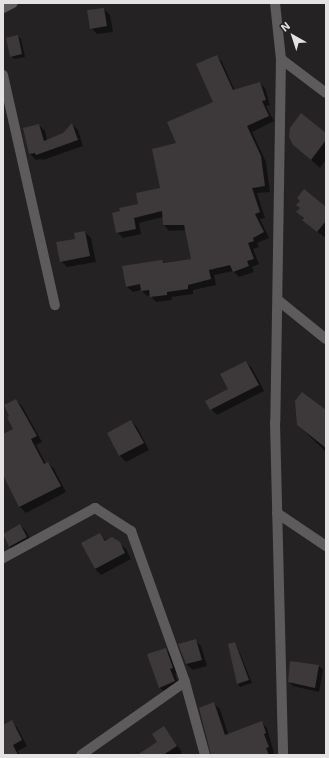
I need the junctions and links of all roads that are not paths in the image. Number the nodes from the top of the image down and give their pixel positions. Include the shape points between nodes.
1 (13, 3) edge
2 (275, 3) edge
3 (3, 8) edge
4 (281, 59) junction
5 (3, 75) edge
6 (326, 93) edge
7 (279, 301) junction
8 (55, 305) dead end
9 (326, 339) edge
10 (277, 513) junction
11 (326, 546) edge
12 (3, 558) edge
13 (186, 682) junction
14 (81, 755) edge
15 (205, 755) edge
16 (283, 755) edge

1 - 3 street
2 - 4 street
4 - 6 street
4 - 7 street
5 - 8 street
7 - 9 street
7 - 10 street via 275,422
10 - 11 street
10 - 16 street
12 - 13 street via 95,508 131,531
13 - 14 street
13 - 15 street

